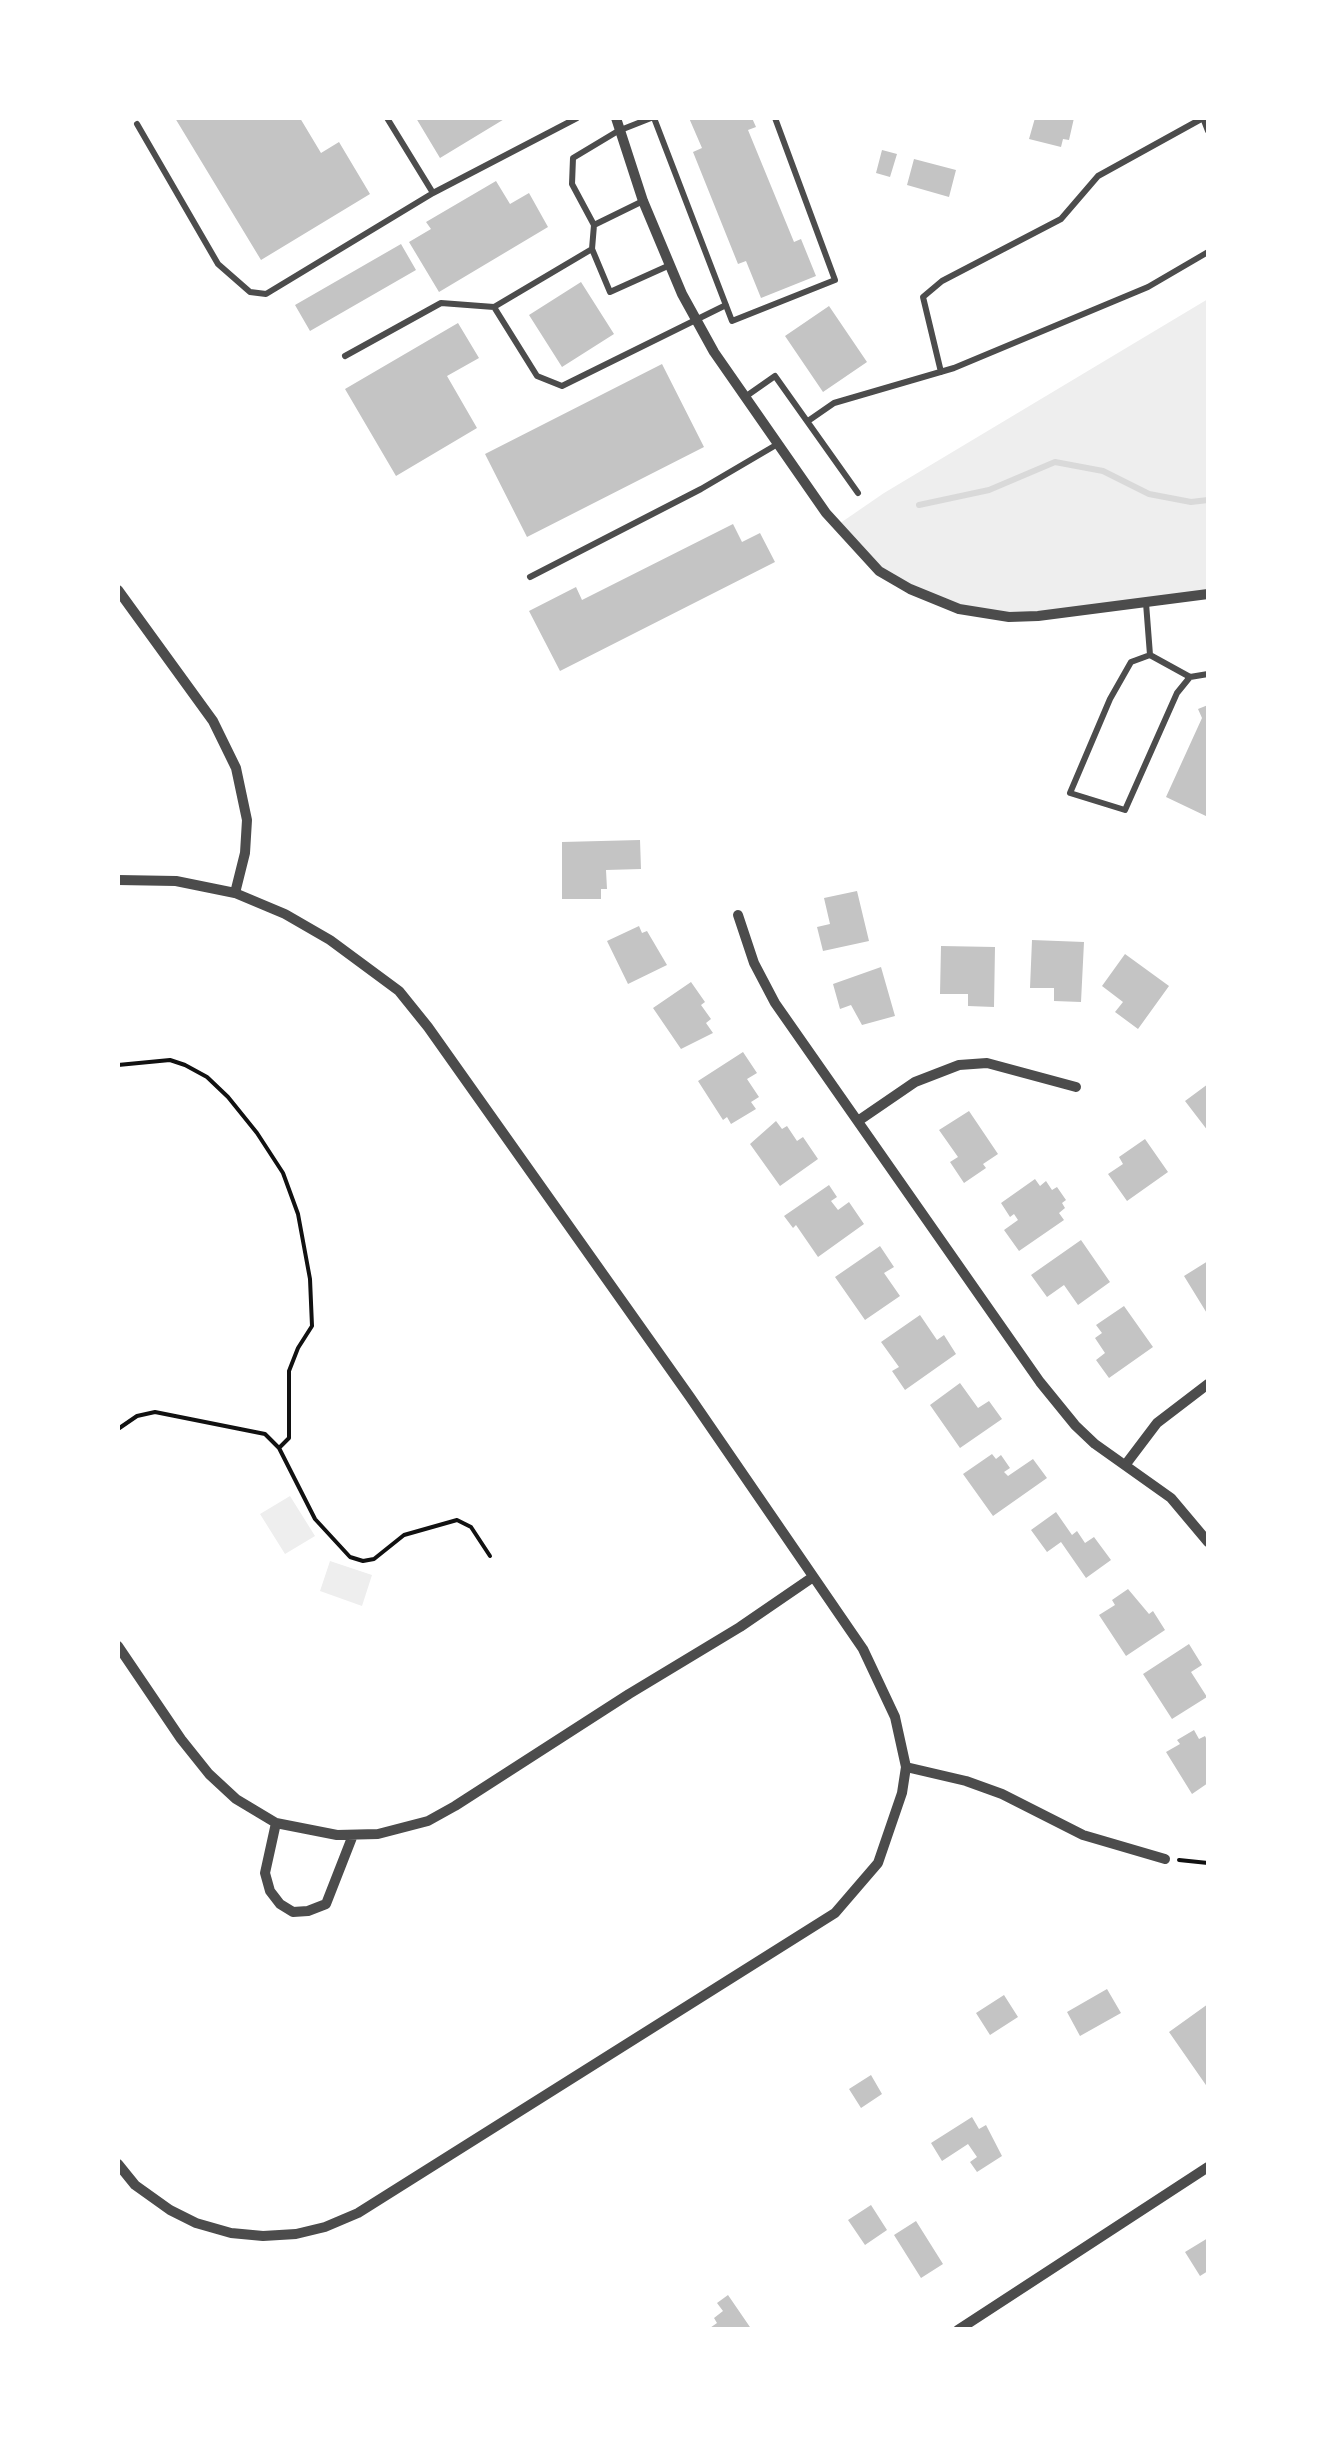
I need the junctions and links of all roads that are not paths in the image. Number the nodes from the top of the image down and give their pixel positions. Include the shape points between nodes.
1 (388, 118) edge
2 (576, 118) edge
3 (616, 118) edge
4 (652, 118) edge
5 (774, 118) edge
6 (137, 124) dead end
7 (618, 131) junction
8 (1208, 131) edge
9 (433, 193) junction
10 (642, 202) junction
11 (594, 226) junction
12 (592, 249) junction
13 (1208, 252) edge
14 (670, 265) junction
15 (726, 305) junction
16 (494, 307) junction
17 (694, 319) junction
18 (345, 356) dead end
19 (941, 372) junction
20 (744, 398) junction
21 (808, 422) junction
22 (776, 445) junction
23 (858, 493) dead end
24 (530, 577) dead end
25 (118, 590) edge
26 (1208, 594) edge
27 (1146, 602) junction
28 (1150, 655) junction
29 (1208, 674) edge
30 (1190, 677) junction
31 (118, 880) edge
32 (235, 894) junction
33 (738, 915) dead end
34 (1076, 1087) dead end
35 (858, 1121) junction
36 (1208, 1384) edge
37 (1126, 1464) junction
38 (1208, 1542) edge
39 (812, 1577) junction
40 (118, 1646) edge
41 (906, 1768) junction
42 (276, 1823) junction
43 (353, 1835) junction
44 (1165, 1858) road end
45 (118, 2164) edge
46 (1208, 2167) edge
47 (958, 2330) edge

1 - 9 lane
2 - 9 lane
3 - 7 street
4 - 7 lane
4 - 15 lane
5 - 15 lane via 835,280 732,321
6 - 9 lane via 218,264 250,292 266,294
7 - 10 street
7 - 11 lane via 572,158 572,184
8 - 19 lane via 1203,118 1098,176 1060,218 924,297
10 - 11 lane
10 - 14 street
11 - 12 lane
12 - 14 lane via 610,292
12 - 16 lane
13 - 19 lane via 1148,286
14 - 17 street
15 - 17 lane
16 - 17 lane via 537,376 562,386
16 - 18 lane via 441,303
17 - 20 street
19 - 21 lane via 834,402
20 - 21 lane via 775,376
20 - 22 street
21 - 23 lane
22 - 24 lane
22 - 27 street via 836,526 879,570 934,600 1009,617
25 - 32 street via 213,722 236,768 247,820
26 - 27 street
27 - 28 lane
28 - 30 lane
28 - 30 lane via 1131,662 1070,793 1125,810 1176,693
29 - 30 lane
31 - 32 street via 176,881
32 - 39 street via 330,940 399,991
33 - 35 street via 775,1003
34 - 35 street via 986,1063 960,1064 915,1082
35 - 37 street via 1050,1396 1095,1444
36 - 37 street via 1156,1423
37 - 38 street via 1171,1498
39 - 41 street via 880,1680
39 - 43 street via 428,1821
40 - 42 street via 209,1774
41 - 44 street via 966,1781 1083,1834
41 - 45 street via 878,1863 835,1912 358,2212 296,2234 231,2233 170,2210
42 - 43 street
42 - 43 street via 265,1873 270,1892 293,1912 326,1904
46 - 47 street

